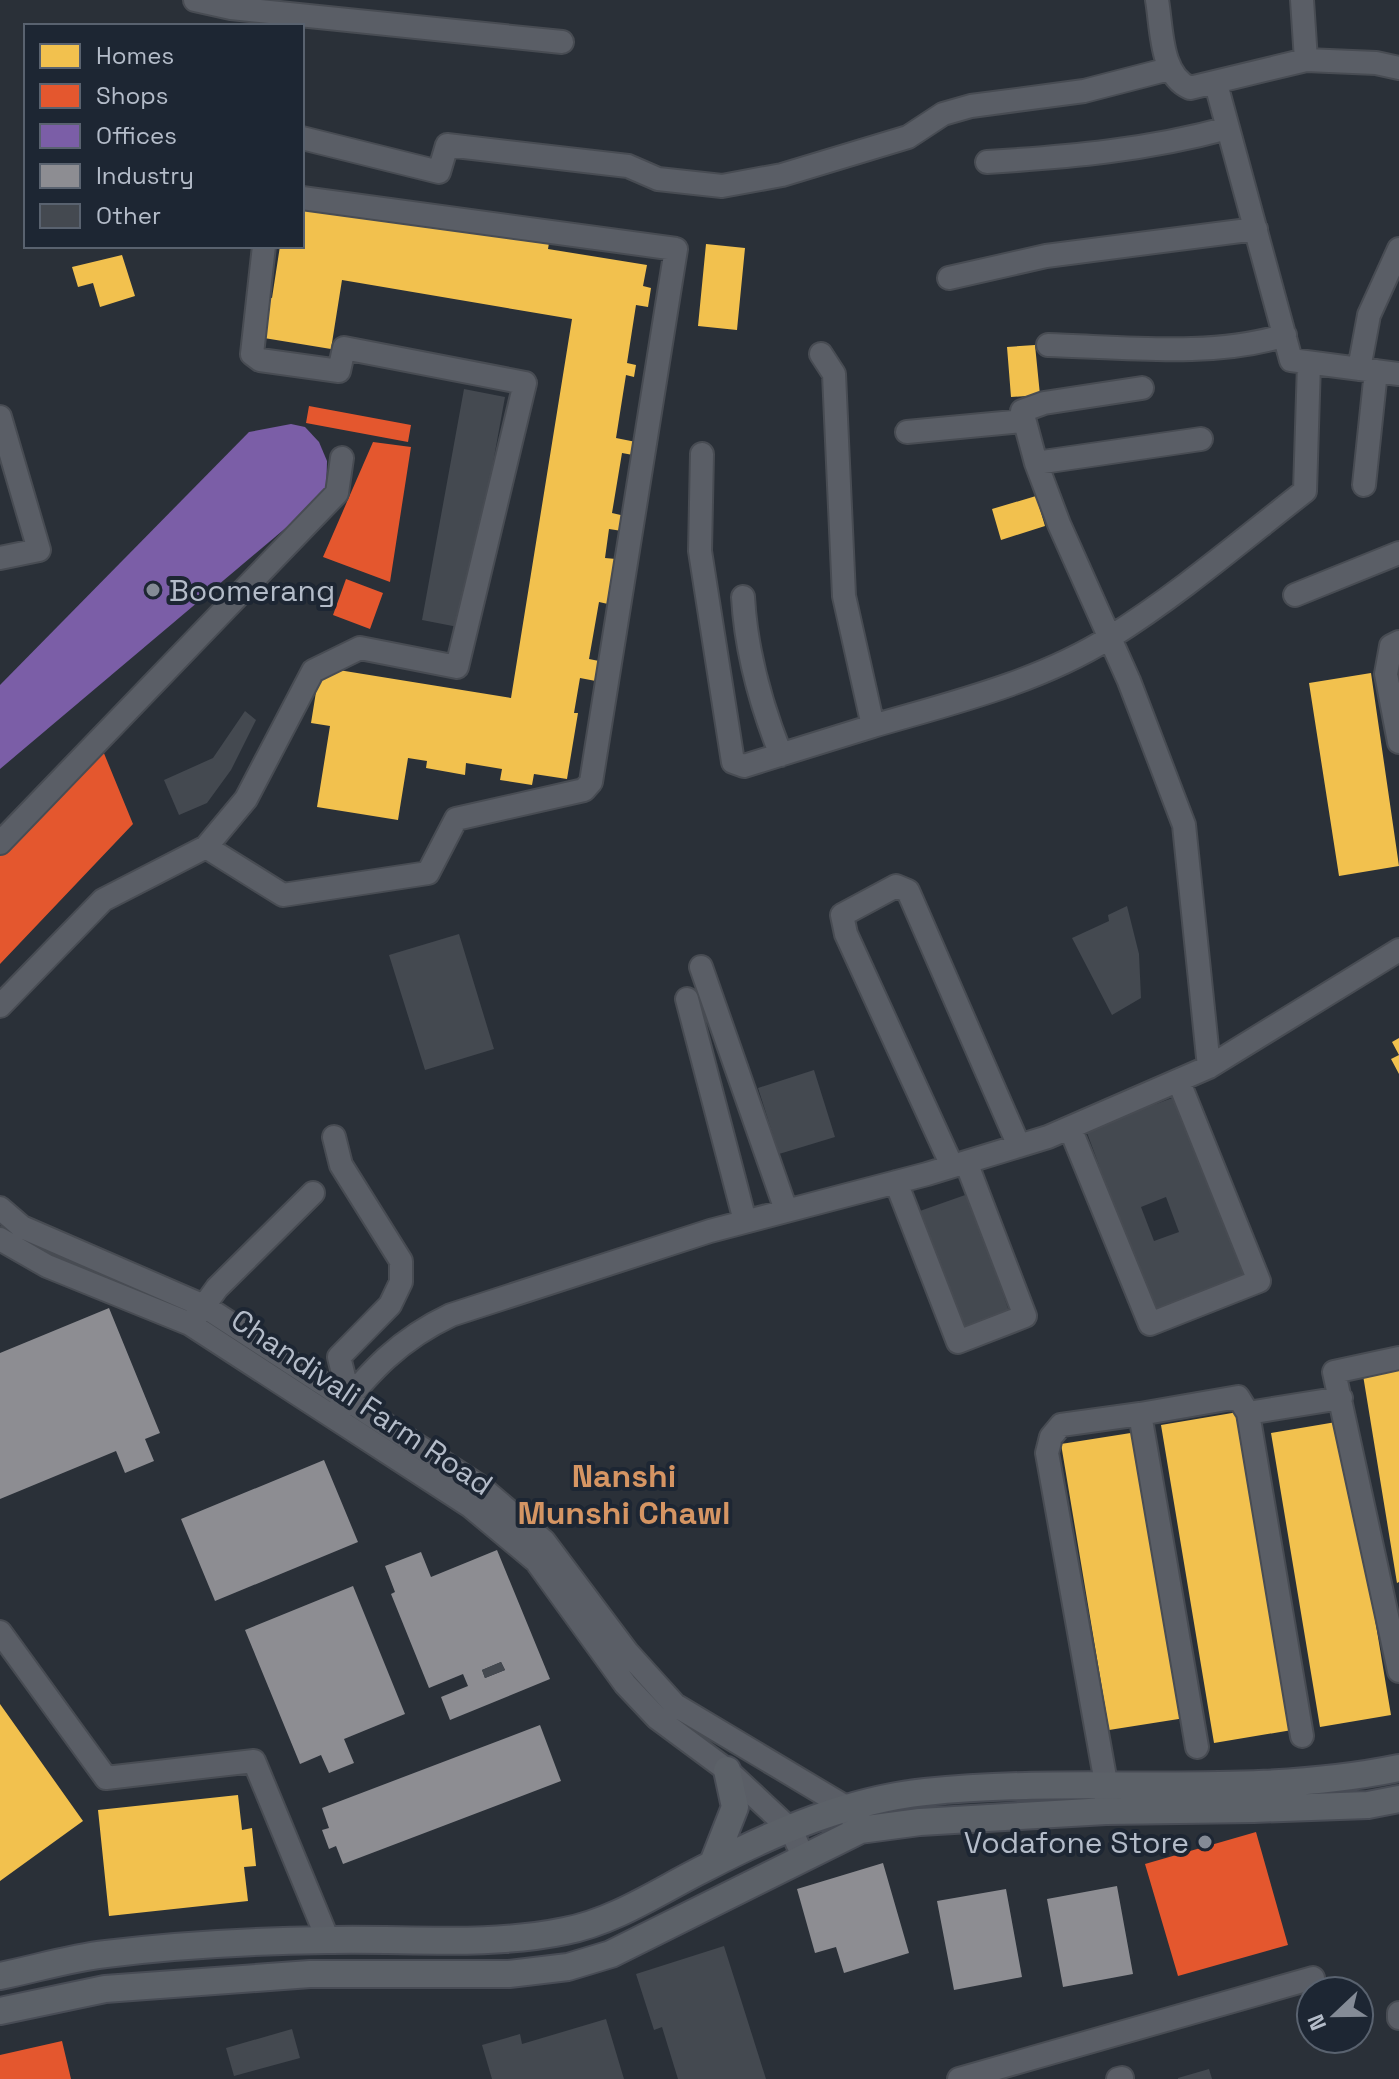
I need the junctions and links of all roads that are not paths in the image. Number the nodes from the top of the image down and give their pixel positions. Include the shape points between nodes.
1 (195, 0) edge
2 (1157, 0) edge
3 (1302, 0) edge
4 (298, 7) edge
5 (562, 42) dead end
6 (1306, 60) junction
7 (1399, 68) edge
8 (1169, 69) junction
9 (1216, 84) junction
10 (1228, 128) junction
11 (304, 138) edge
12 (987, 162) dead end
13 (304, 198) edge
14 (1256, 229) junction
15 (264, 248) edge
16 (1399, 249) edge
17 (949, 278) dead end
18 (1285, 335) junction
19 (1048, 345) dead end
20 (821, 354) dead end
21 (1309, 363) junction
22 (1367, 370) junction
23 (1399, 374) edge
24 (1142, 388) dead end
25 (0, 417) edge
26 (1024, 421) junction
27 (907, 432) dead end
28 (1201, 439) dead end
29 (702, 454) dead end
30 (342, 458) dead end
31 (1036, 463) junction
32 (1364, 485) dead end
33 (1399, 553) edge
34 (0, 558) edge
35 (1295, 595) dead end
36 (743, 597) dead end
37 (1108, 639) junction
38 (1399, 642) edge
39 (873, 726) junction
40 (1399, 742) edge
41 (781, 755) junction
42 (0, 843) edge
43 (206, 847) junction
44 (1399, 950) edge
45 (701, 967) dead end
46 (687, 999) dead end
47 (0, 1006) edge
48 (1209, 1067) junction
49 (1179, 1082) junction
50 (1070, 1128) junction
51 (334, 1137) dead end
52 (1019, 1146) junction
53 (959, 1164) junction
54 (896, 1182) junction
55 (313, 1193) dead end
56 (0, 1208) edge
57 (786, 1210) junction
58 (745, 1221) junction
59 (0, 1239) edge
60 (197, 1315) junction
61 (1399, 1358) edge
62 (349, 1397) junction
63 (1341, 1398) junction
64 (1248, 1413) junction
65 (1140, 1414) junction
66 (334, 1415) junction
67 (568, 1589) junction
68 (0, 1632) edge
69 (1399, 1671) edge
70 (1302, 1736) dead end
71 (1197, 1747) dead end
72 (1399, 1768) edge
73 (727, 1770) junction
74 (1106, 1783) junction
75 (1399, 1799) edge
76 (844, 1806) junction
77 (1106, 1811) junction
78 (791, 1830) junction
79 (860, 1830) junction
80 (803, 1856) junction
81 (713, 1863) junction
82 (318, 1940) junction
83 (310, 1974) junction
84 (0, 1976) edge
85 (1295, 1983) edge
86 (0, 2011) edge
87 (959, 2079) edge

1 - 4 street
2 - 8 street
3 - 6 street
4 - 5 street
6 - 7 street
6 - 9 street
8 - 9 street via 1178,83 1190,88
8 - 11 street via 1084,91 971,106 943,114 908,137 782,175 722,186 658,179 628,166 447,145 439,172
9 - 10 street
10 - 12 street via 1107,154
10 - 14 street
13 - 43 street via 676,249 591,782 584,790 456,819 428,873 283,895
14 - 17 street via 1046,256
14 - 18 street
15 - 43 street via 252,354 260,360 339,371 344,348 525,383 457,667 360,648 313,671 246,799
16 - 22 street via 1369,315
18 - 19 street via 1195,346
18 - 21 street via 1291,360
20 - 39 street via 834,374 844,596
21 - 22 street
21 - 37 street via 1305,491
22 - 23 street
22 - 32 street
24 - 26 street via 1044,403 1022,411
25 - 34 street via 39,550
26 - 27 street
26 - 31 street
28 - 31 street
29 - 41 street via 700,551 733,762 744,766
30 - 42 street via 337,493
31 - 37 street
33 - 35 street
36 - 41 street via 744,627 760,695
37 - 39 street via 978,695
37 - 48 street via 1184,825
38 - 40 street via 1391,646 1386,674
39 - 41 street
43 - 47 street via 103,900
44 - 48 street
45 - 57 street
46 - 58 street
48 - 49 street
49 - 50 street
49 - 50 street via 1259,1281 1150,1324
50 - 52 street
51 - 62 street via 341,1165 401,1261 401,1282 390,1305 339,1357
52 - 53 street
52 - 53 street via 908,891 896,886 842,915 846,934
53 - 54 street
53 - 54 street via 1025,1316 958,1342
54 - 57 street
55 - 60 street via 217,1288
56 - 60 street via 22,1227
57 - 58 street
58 - 62 street via 451,1315 415,1332
59 - 60 street, Chandivali Farm Road via 47,1266
60 - 62 street
60 - 66 street, Chandivali Farm Road
61 - 63 street via 1334,1372
62 - 66 street
62 - 67 street via 481,1487 544,1541
63 - 64 street
63 - 69 street
64 - 65 street via 1238,1397
64 - 70 street
65 - 71 street
65 - 74 street via 1061,1425 1047,1453
66 - 67 street, Chandivali Farm Road via 470,1506
67 - 73 street, Chandivali Farm Road via 625,1684 657,1718
67 - 76 street via 675,1705
68 - 82 street via 106,1778 254,1761
72 - 74 main road via 1252,1783
73 - 78 street, Chandivali Farm Road
73 - 81 main road via 735,1807
74 - 76 main road via 925,1792
74 - 77 street
75 - 77 main road via 1311,1807
76 - 78 main road
76 - 79 street
77 - 79 main road
78 - 80 street, Chandivali Farm Road
78 - 81 main road
79 - 80 main road
80 - 83 main road via 611,1954 568,1967 509,1974
81 - 82 main road via 605,1920 564,1932
82 - 83 main road
82 - 84 main road via 103,1954
83 - 86 main road via 105,1989
85 - 87 street

